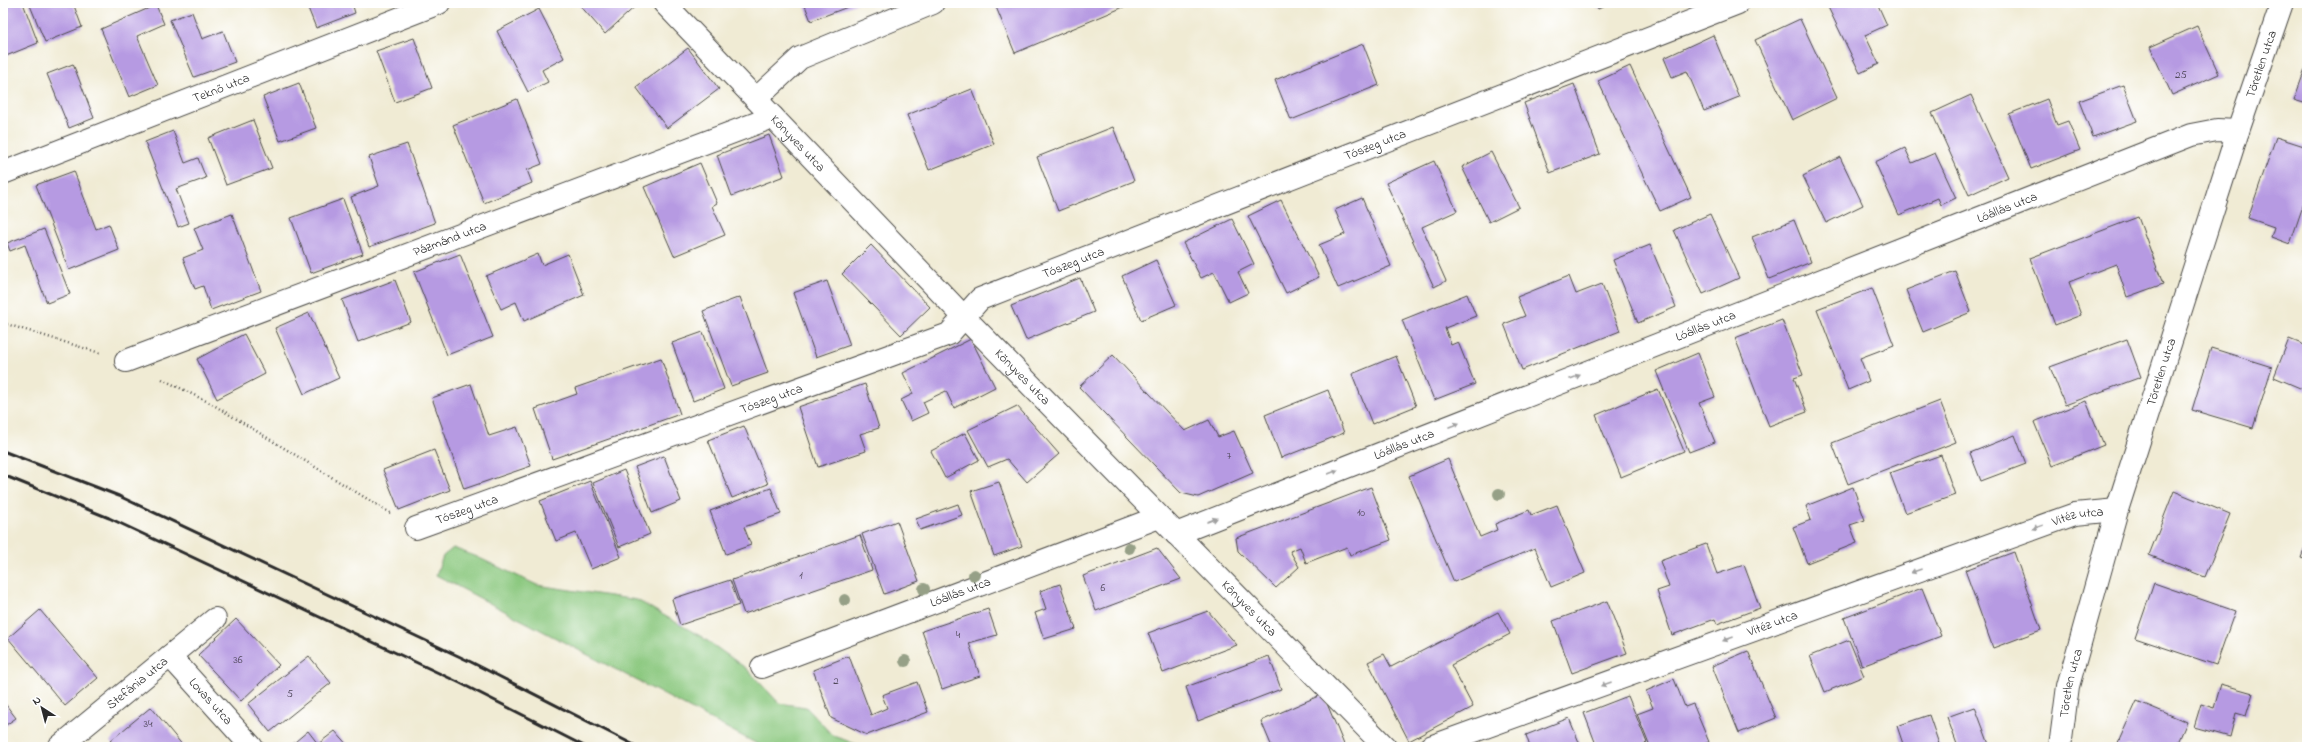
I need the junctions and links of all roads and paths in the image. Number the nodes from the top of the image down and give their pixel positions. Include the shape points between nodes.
1 (439, 3) edge
2 (664, 3) edge
3 (933, 3) edge
4 (1738, 3) edge
5 (2282, 3) edge
6 (756, 100) junction
7 (773, 117) junction
8 (2238, 131) junction
9 (3, 173) edge
10 (964, 317) junction
11 (3, 324) edge
12 (126, 361) junction
13 (2117, 510) junction
14 (1159, 517) junction
15 (416, 528) joint
16 (1176, 534) junction
17 (215, 619) dead end
18 (170, 656) junction
19 (762, 667) dead end
20 (59, 747) edge
21 (252, 747) edge
22 (1385, 747) edge
23 (1430, 747) edge
24 (2060, 747) edge

1 - 9 street, Teknő utca
2 - 6 street, Könyves utca
3 - 6 street via 800,58
4 - 10 street, Tószeg utca via 980,299
5 - 8 street, Töretlen utca
6 - 7 street, Könyves utca
7 - 10 street, Könyves utca
7 - 12 street, Pázmánd utca
8 - 13 street, Töretlen utca
16 -> 8 street, Lóállás utca via 2191,135 2218,130
10 - 14 street, Könyves utca
10 - 15 street, Tószeg utca via 950,334
11 - 12 path
12 - 15 path via 212,404
13 -> 23 street, Vitéz utca via 2075,514
13 - 24 street, Töretlen utca via 2068,686
14 - 16 street, Könyves utca
14 - 19 street, Lóállás utca
16 - 22 street, Könyves utca
17 - 18 street, Stefánia utca
18 - 20 street, Stefánia utca
18 - 21 street, Lovas utca

